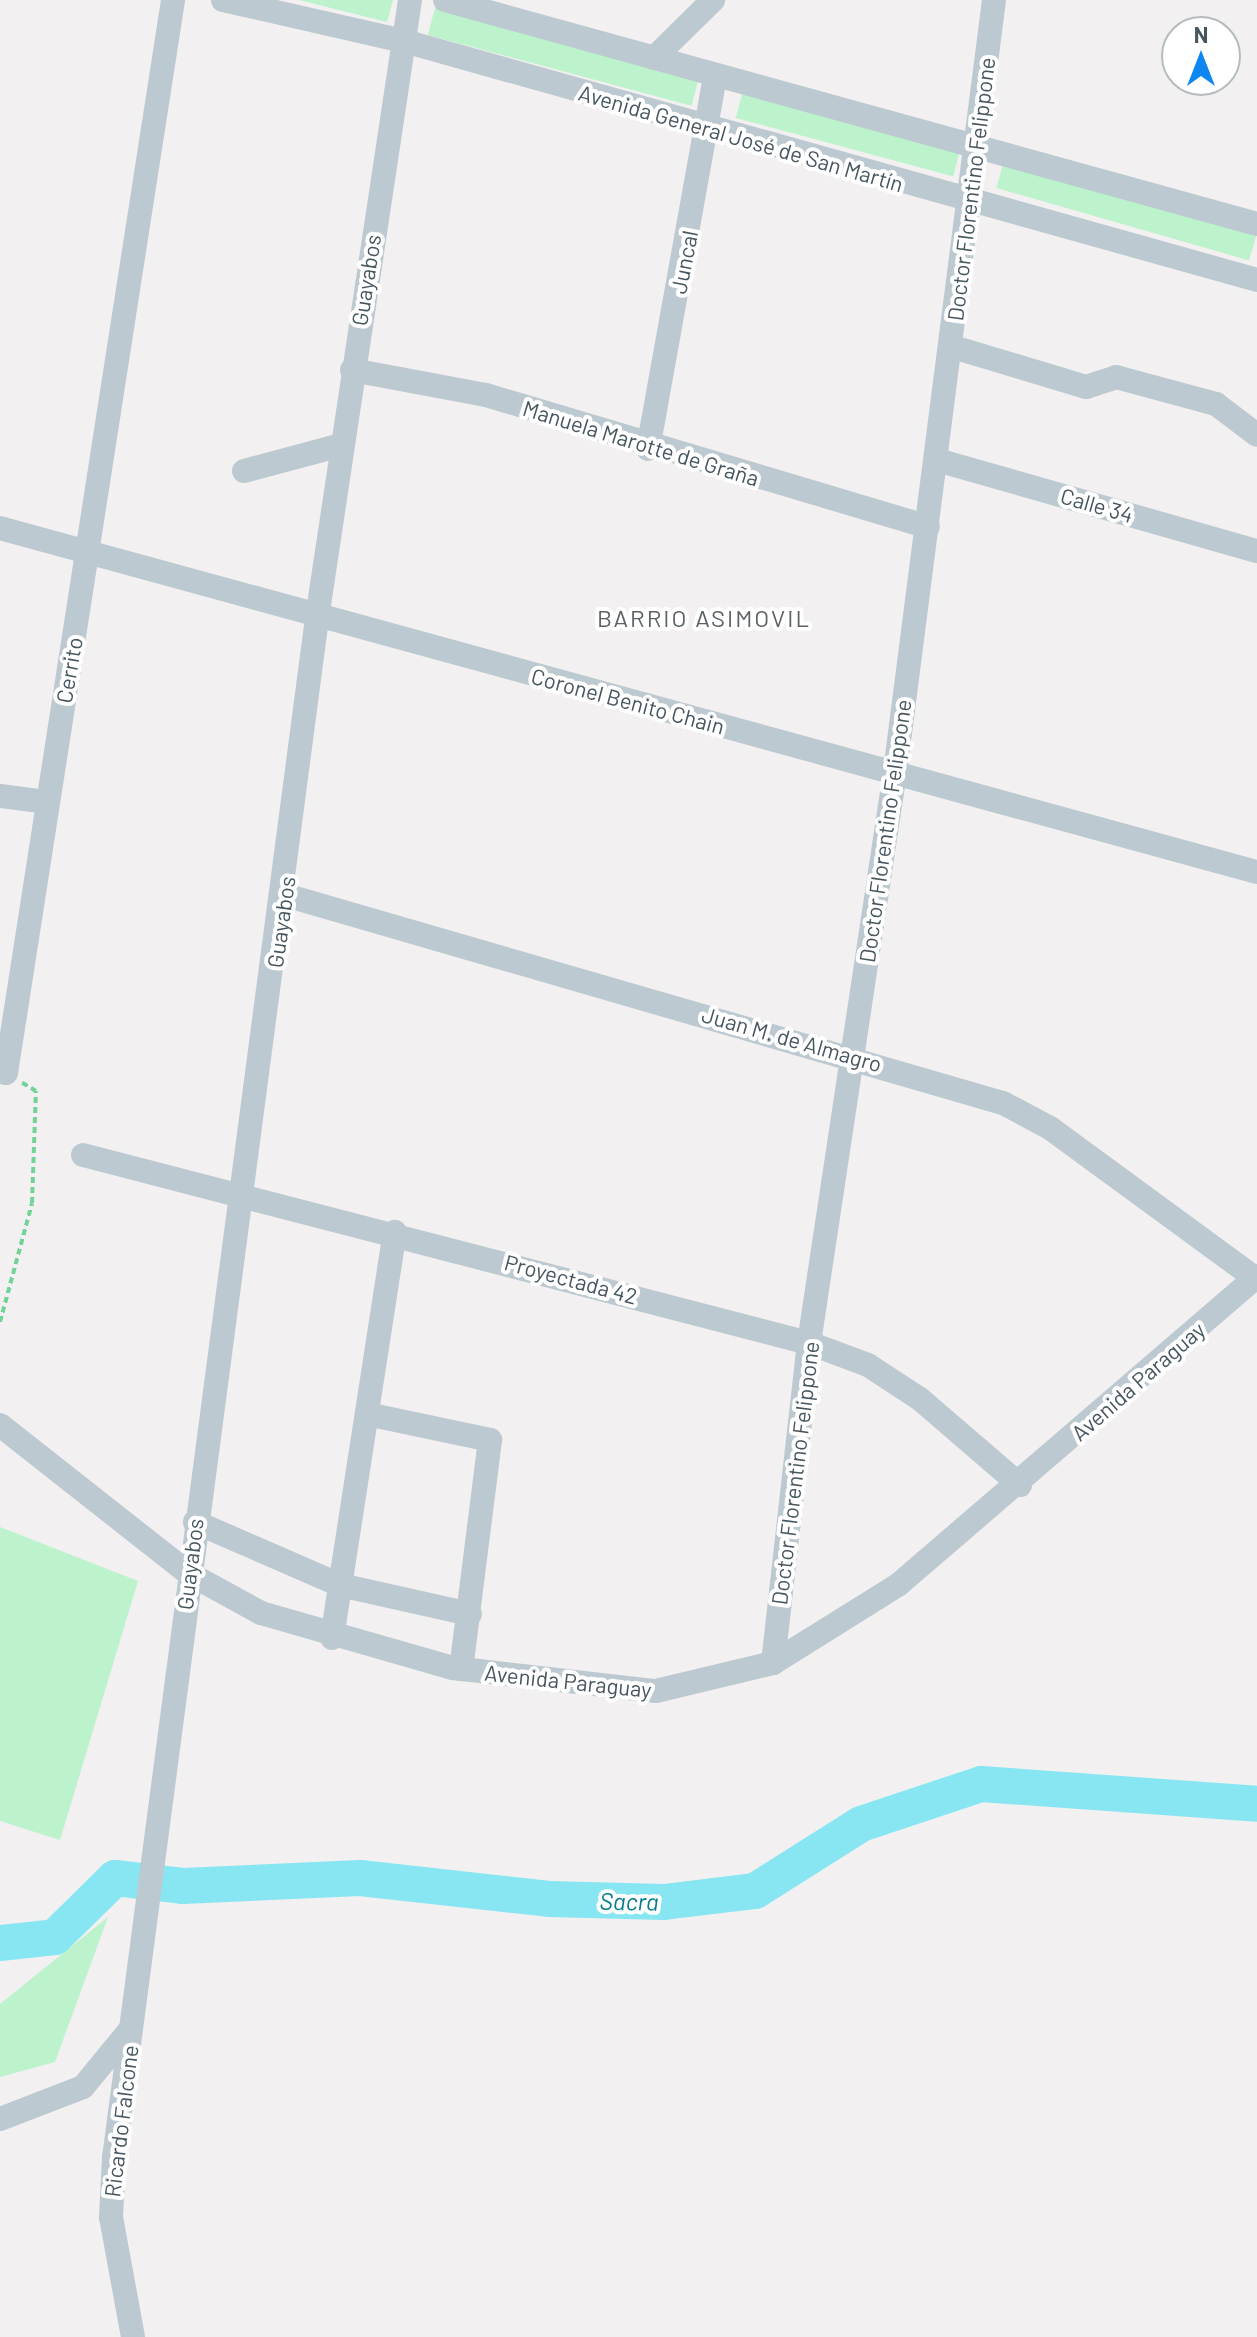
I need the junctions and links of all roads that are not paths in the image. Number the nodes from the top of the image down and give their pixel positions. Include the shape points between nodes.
1 (173, 0) edge
2 (223, 0) edge
3 (410, 0) edge
4 (445, 0) edge
5 (713, 0) edge
6 (994, 0) edge
7 (404, 41) junction
8 (654, 58) junction
9 (715, 75) junction
10 (709, 129) junction
11 (975, 144) junction
12 (965, 203) junction
13 (1257, 224) edge
14 (1257, 280) edge
15 (953, 347) junction
16 (352, 370) junction
17 (1257, 435) edge
18 (341, 445) junction
19 (648, 449) junction
20 (937, 460) junction
21 (244, 471) dead end
22 (928, 527) junction
23 (0, 528) edge
24 (1257, 551) edge
25 (89, 553) junction
26 (317, 618) junction
27 (895, 772) junction
28 (0, 796) edge
29 (46, 802) junction
30 (1257, 872) edge
31 (285, 895) junction
32 (852, 1056) junction
33 (3, 1072) edge
34 (83, 1155) dead end
35 (240, 1190) junction
36 (395, 1232) junction
37 (1256, 1277) edge
38 (809, 1343) junction
39 (367, 1414) junction
40 (0, 1425) edge
41 (1020, 1485) junction
42 (195, 1522) junction
43 (188, 1573) junction
44 (340, 1585) junction
45 (470, 1614) junction
46 (332, 1638) junction
47 (773, 1663) junction
48 (461, 1669) junction
49 (150, 1904) joint
50 (133, 2026) junction
51 (0, 2119) edge
52 (133, 2337) edge

1 - 25 street, Cerrito
2 - 7 street, Avenida General José de San Martín
3 - 7 street, Guayabos
4 - 8 street
5 - 8 street
6 - 11 street, Doctor Florentino Felippone
7 - 10 street, Avenida General José de San Martín
7 - 16 street, Guayabos
8 - 9 street
9 - 10 street, Juncal
9 - 11 street
10 - 12 street, Avenida General José de San Martín
10 - 19 street, Juncal
11 - 12 street, Doctor Florentino Felippone
11 - 13 street
12 - 14 street, Avenida General José de San Martín
12 - 15 street, Doctor Florentino Felippone
15 - 17 street via 1086,387 1116,377 1216,404
15 - 20 street, Doctor Florentino Felippone
16 - 18 street, Guayabos
16 - 19 street, Manuela Marotte de Graña via 486,395
18 - 21 street
18 - 26 street, Guayabos
19 - 22 street, Manuela Marotte de Graña
20 - 22 street, Doctor Florentino Felippone
20 - 24 street, Calle 34
22 - 27 street, Doctor Florentino Felippone
23 - 25 street, Coronel Benito Chain
25 - 26 street, Coronel Benito Chain
25 - 29 street, Cerrito
26 - 27 street, Coronel Benito Chain
26 - 31 street, Guayabos
27 - 30 street, Coronel Benito Chain
27 - 32 street, Doctor Florentino Felippone
28 - 29 street
29 - 33 street, Cerrito
31 - 32 street, Juan M. de Almagro
31 - 35 street, Guayabos
32 - 37 street, Juan M. de Almagro via 944,1081 1050,1128
32 - 38 street, Doctor Florentino Felippone
34 - 35 street, Proyectada 42
35 - 36 street, Proyectada 42
35 - 42 street, Guayabos
36 - 38 street, Proyectada 42
36 - 39 street
37 - 41 street, Avenida Paraguay
38 - 41 street, Proyectada 42 via 868,1365 920,1399
38 - 47 street, Doctor Florentino Felippone
39 - 44 street
39 - 45 street via 490,1440
40 - 43 street, Avenida Paraguay
41 - 47 street, Avenida Paraguay via 898,1585
42 - 43 street, Guayabos
42 - 44 street
43 - 46 street, Avenida Paraguay via 261,1613
43 - 49 street, Guayabos
44 - 45 street
44 - 46 street
45 - 48 street
46 - 48 street, Avenida Paraguay
47 - 48 street, Avenida Paraguay via 656,1691
49 - 50 street, Ricardo Falcone
50 - 51 street via 83,2087
50 - 52 street, Ricardo Falcone via 111,2217

